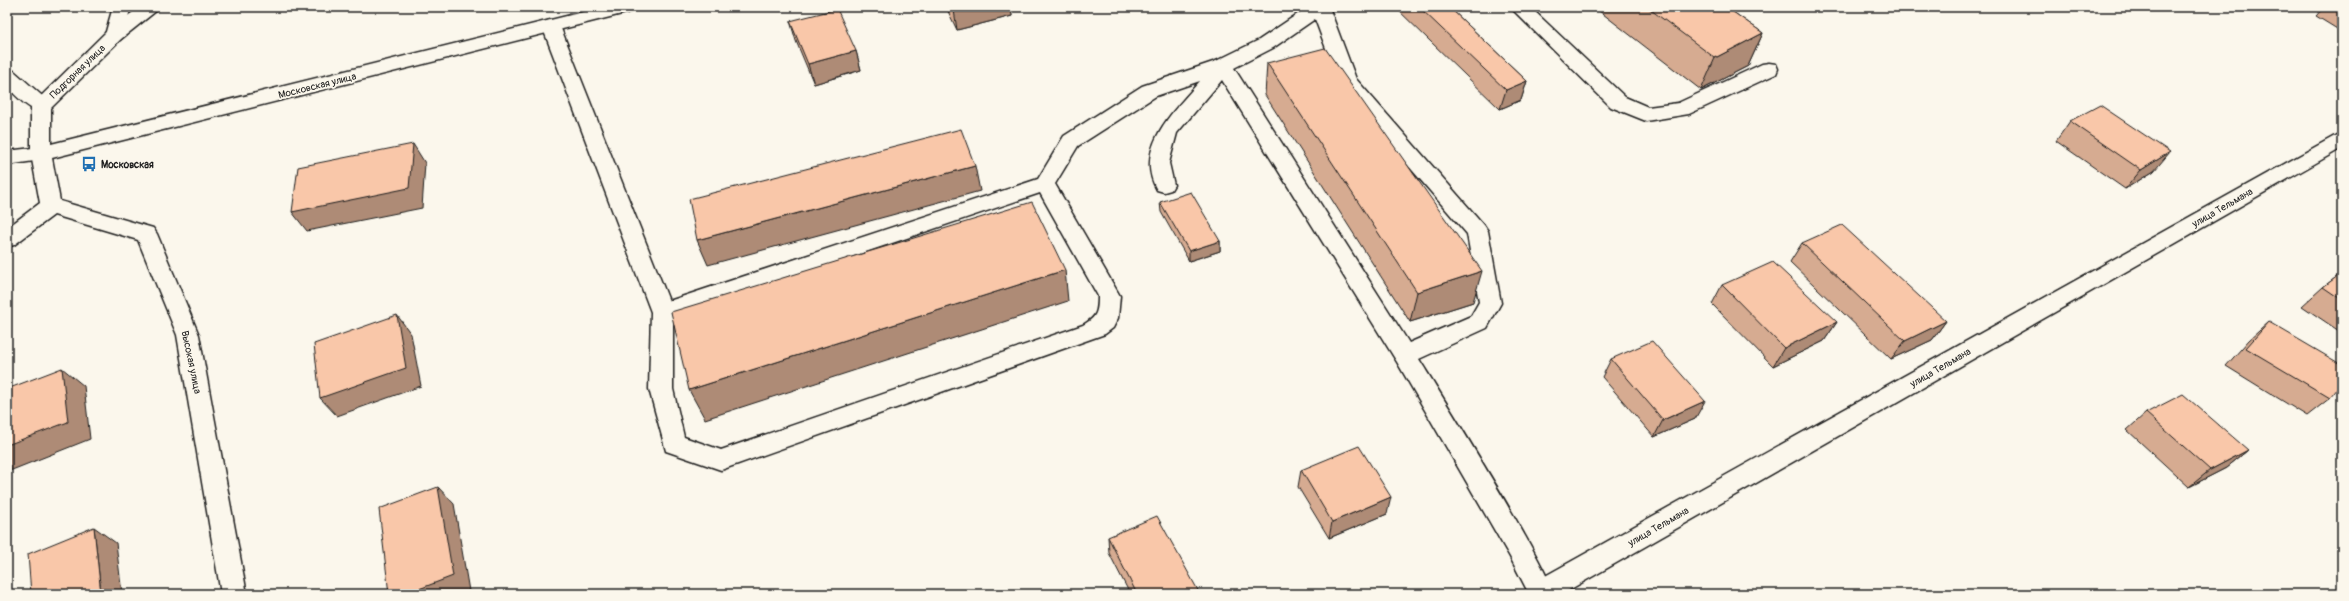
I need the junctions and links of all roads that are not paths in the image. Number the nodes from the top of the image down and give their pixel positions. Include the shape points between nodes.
1 (122, 7) edge
2 (152, 7) edge
3 (626, 7) edge
4 (1320, 7) edge
5 (1519, 7) edge
6 (552, 26) junction
7 (114, 35) junction
8 (1223, 66) junction
9 (1769, 69) dead end
10 (7, 76) edge
11 (41, 106) junction
12 (2342, 139) edge
13 (41, 154) junction
14 (7, 158) edge
15 (1045, 184) junction
16 (1164, 185) dead end
17 (51, 206) junction
18 (7, 239) edge
19 (662, 312) junction
20 (1405, 355) junction
21 (1540, 593) edge
22 (234, 594) edge

1 - 7 street
2 - 7 street, Подгорная улица
3 - 6 street, Московская улица
4 - 8 street via 1266,44
4 - 20 street via 1347,81 1477,231 1490,303 1480,322
5 - 9 street via 1618,102 1646,114 1682,110
6 - 13 street, Московская улица
6 - 19 street
7 - 11 street, Подгорная улица
8 - 15 street via 1149,91 1071,141
8 - 16 street via 1168,131 1159,163
8 - 20 street
10 - 11 street
11 - 13 street, Подгорная улица
12 - 21 street, улица Тельмана
13 - 14 street, Московская улица
13 - 17 street, Подгорная улица
15 - 19 street
15 - 19 street via 1109,296 1109,316 1103,325 721,460 674,444 661,389
17 - 18 street
17 - 22 street, Высокая улица via 146,234 188,335
20 - 21 street via 1519,549

